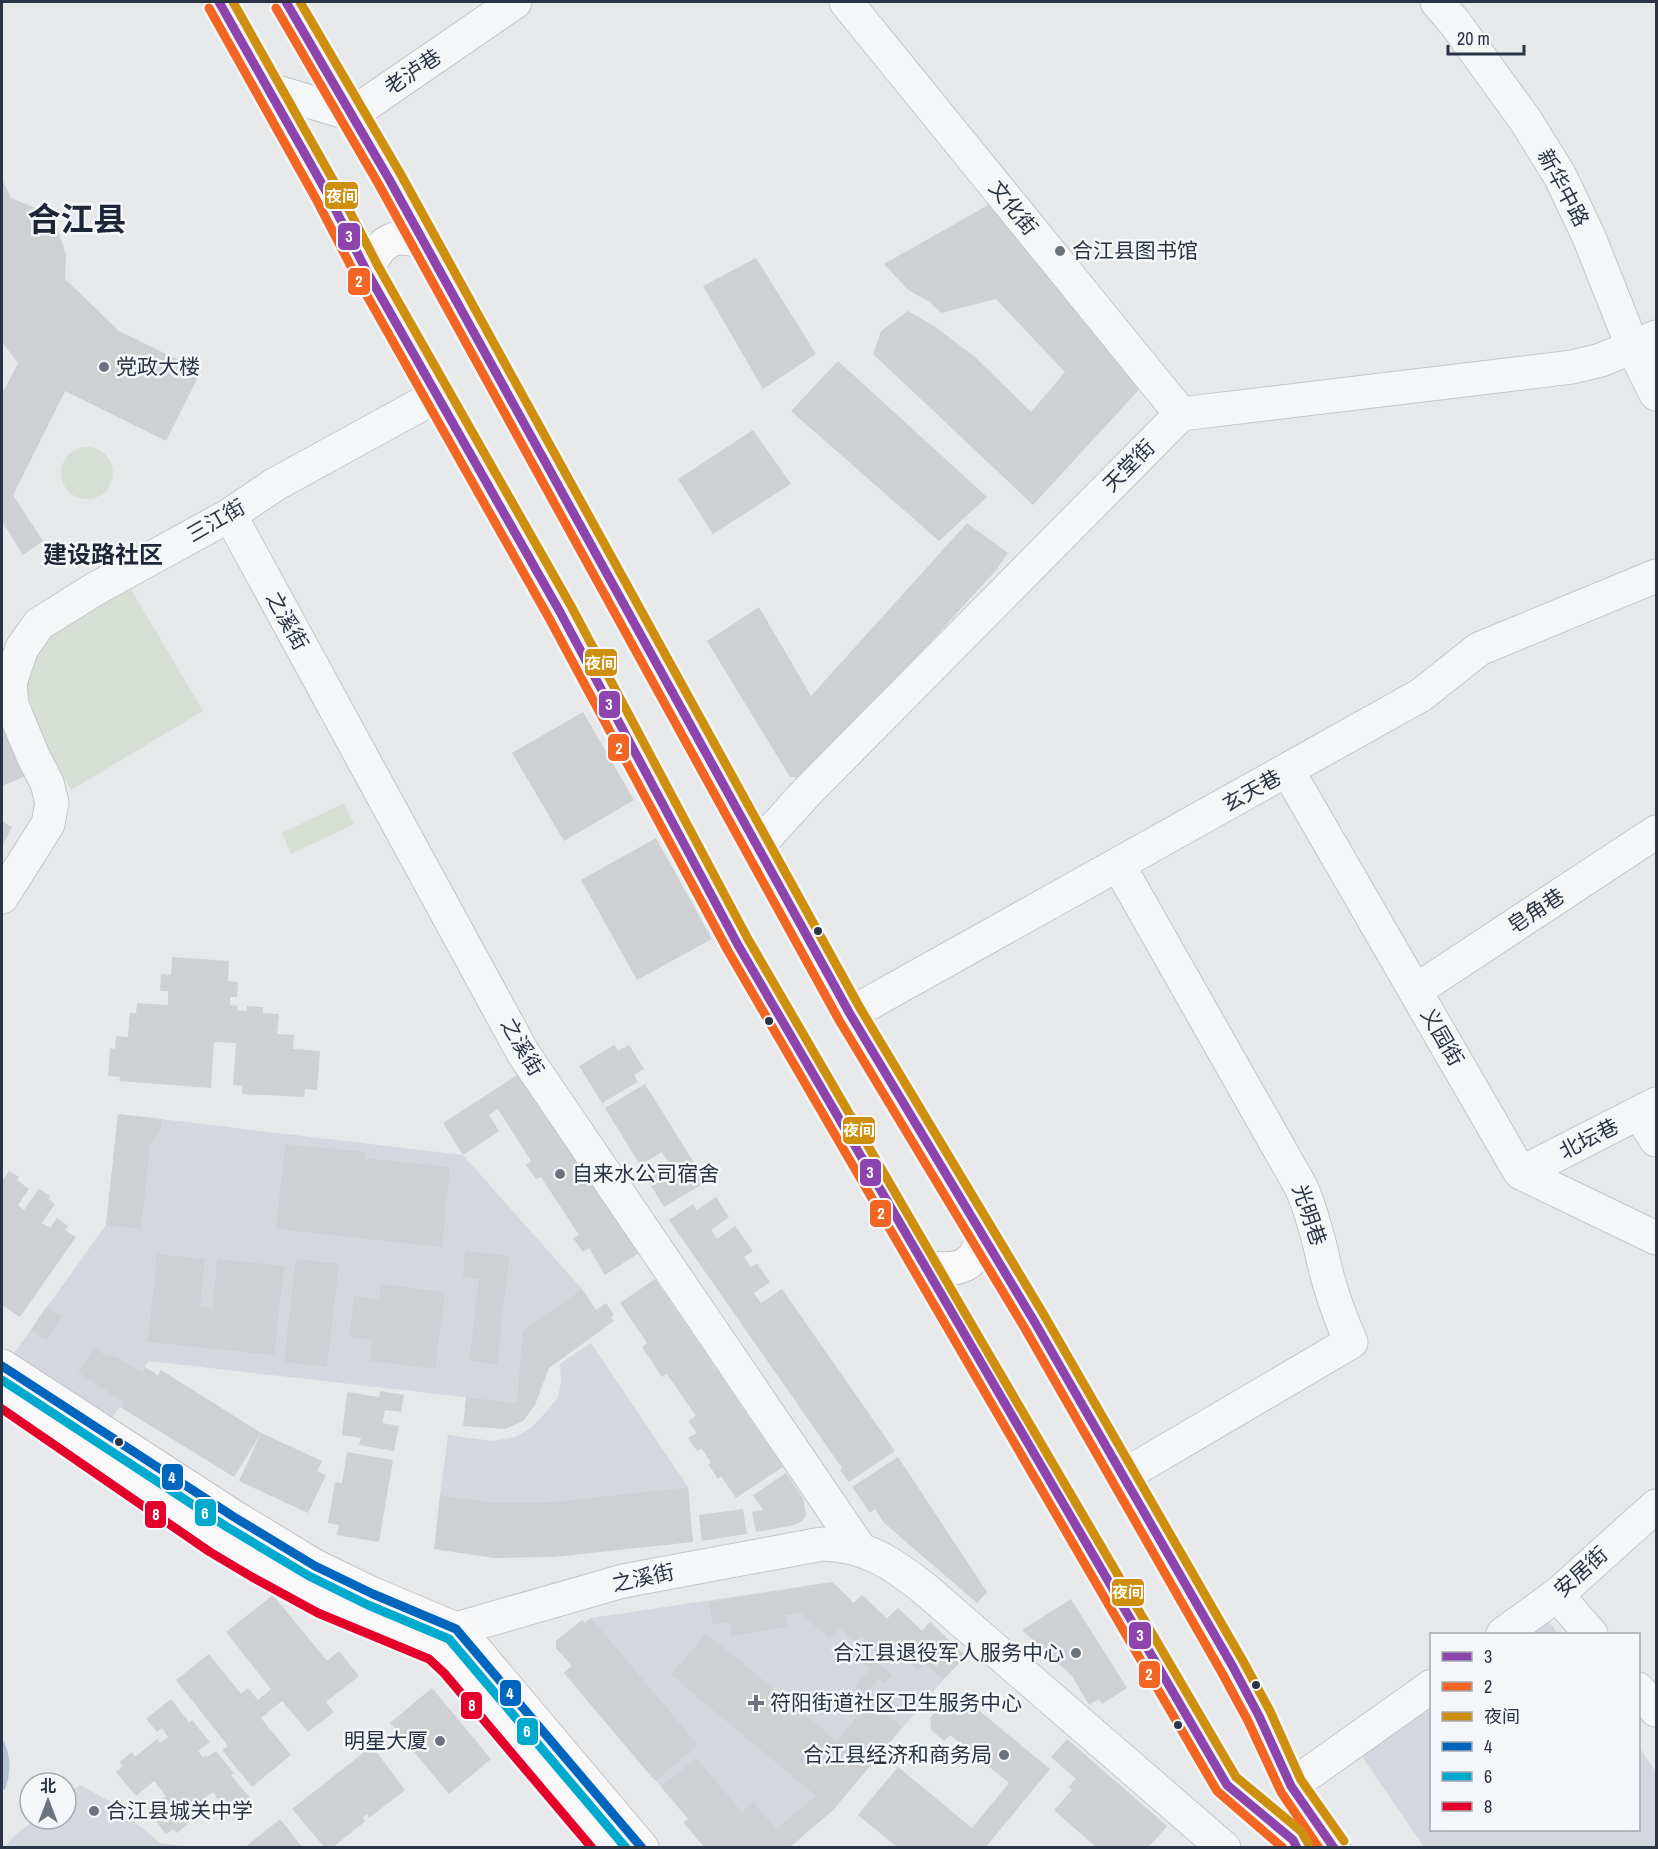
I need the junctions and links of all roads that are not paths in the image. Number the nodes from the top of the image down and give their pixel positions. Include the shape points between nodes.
1 (219, 2) edge
2 (286, 2) edge
3 (515, 2) edge
4 (846, 2) edge
5 (1437, 2) edge
6 (270, 90) junction
7 (352, 114) junction
8 (425, 244) junction
9 (367, 272) junction
10 (1645, 342) edge
11 (1656, 393) edge
12 (438, 395) junction
13 (1181, 414) junction
14 (230, 515) junction
15 (1656, 576) edge
16 (1288, 771) junction
17 (1656, 832) edge
18 (757, 847) junction
19 (1119, 866) junction
20 (2, 897) edge
21 (1415, 991) junction
22 (850, 1014) junction
23 (1651, 1119) edge
24 (1521, 1173) junction
25 (982, 1234) junction
26 (1656, 1238) edge
27 (926, 1267) junction
28 (2, 1366) edge
29 (2, 1395) edge
30 (1123, 1476) junction
31 (1656, 1506) edge
32 (860, 1549) junction
33 (1557, 1595) junction
34 (1506, 1633) edge
35 (1589, 1633) edge
36 (446, 1639) junction
37 (1430, 1687) edge
38 (1640, 1691) edge
39 (1656, 1710) edge
40 (1291, 1786) junction
41 (1291, 1845) edge
42 (608, 1848) edge
43 (642, 1848) edge
44 (1224, 1848) edge
45 (1334, 1848) edge

1 - 6 main road
2 - 7 main road
3 - 7 street, 老泸巷
4 - 13 street, 文化街
5 - 10 street, 新华中路 via 1526,121 1560,176
6 - 7 street
6 - 9 main road
7 - 8 main road
8 - 9 main road via 413,238 387,242 378,249
8 - 18 main road
9 - 12 main road
10 - 11 street, 新华中路
10 - 13 street via 1572,367
12 - 14 street, 三江街 via 274,485
12 - 27 main road via 560,612 738,945
13 - 18 street, 天堂街
14 - 20 street, 三江街 via 39,624 22,648 10,683 12,705 52,803 48,824
14 - 32 street, 之溪街 via 523,1053
15 - 16 street, 玄天巷 via 1479,649 1421,695
16 - 19 street, 玄天巷
16 - 21 street, 义园街
17 - 21 street, 皂角巷
18 - 22 main road
19 - 22 street, 玄天巷
19 - 30 street, 光明巷 via 1301,1187 1351,1342
21 - 24 street, 义园街
22 - 25 main road
23 - 24 street, 北坛巷
24 - 26 street
25 - 27 main road via 975,1257 964,1265 943,1270
25 - 30 main road
27 - 41 main road via 1227,1785
28 - 36 main road via 234,1517
29 - 36 main road via 258,1567 323,1602
30 - 40 main road via 1233,1667
31 - 33 street, 安居街
32 - 36 street, 之溪街 via 822,1544 623,1581
32 - 44 street, 之溪街 via 891,1564 926,1589
33 - 34 street, 安居街
33 - 35 street
36 - 42 main road via 490,1707
36 - 43 main road via 466,1639
37 - 40 street
38 - 39 street
40 - 45 main road

